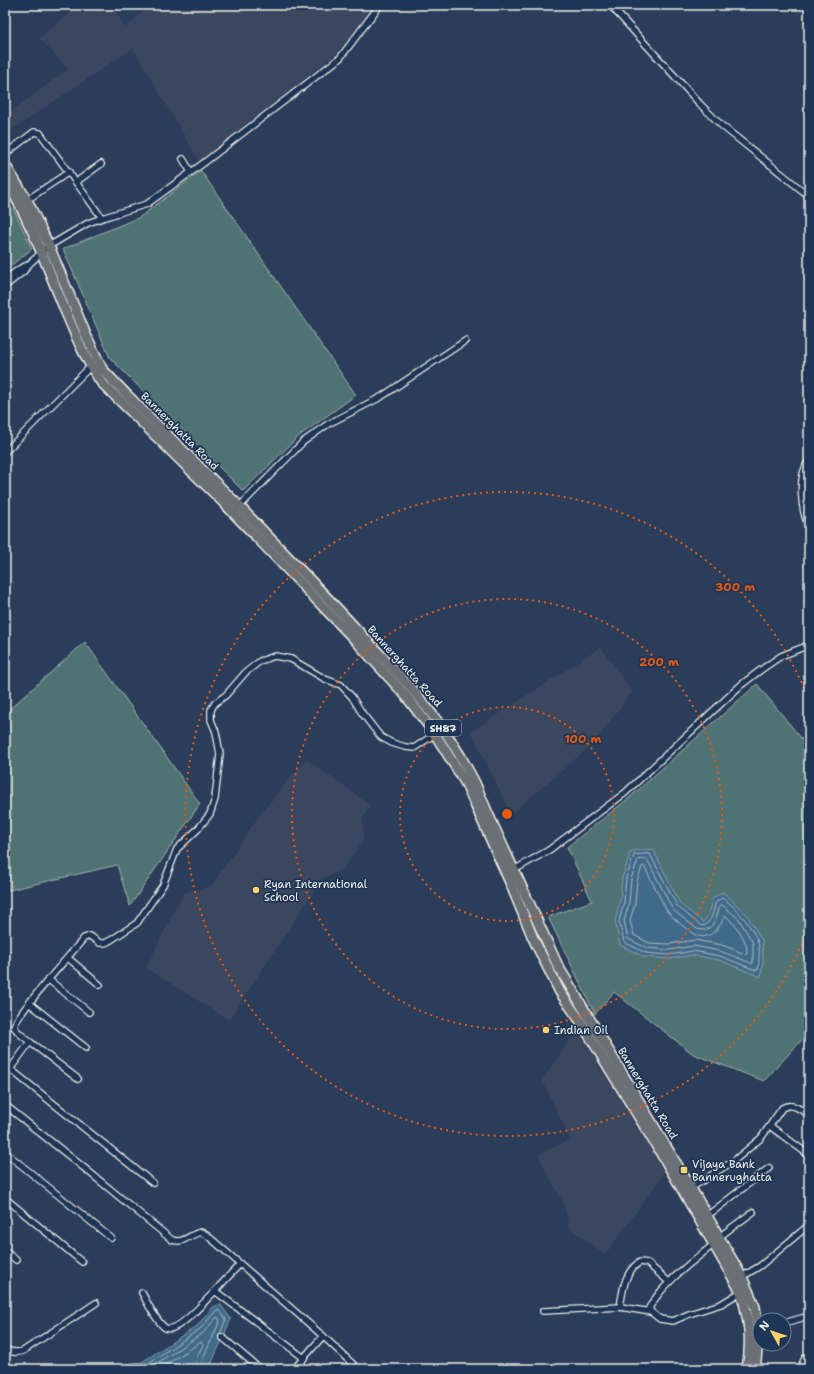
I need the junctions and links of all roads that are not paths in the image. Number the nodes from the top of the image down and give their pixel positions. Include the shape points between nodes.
1 (380, 5) edge
2 (610, 5) edge
3 (5, 154) edge
4 (183, 158) dead end
5 (100, 164) dead end
6 (5, 165) edge
7 (69, 172) junction
8 (191, 172) junction
9 (5, 179) edge
10 (76, 182) junction
11 (809, 196) edge
12 (27, 200) junction
13 (102, 218) junction
14 (45, 249) junction
15 (28, 266) junction
16 (5, 279) edge
17 (5, 286) edge
18 (465, 341) dead end
19 (90, 367) junction
20 (5, 452) edge
21 (809, 460) edge
22 (236, 509) junction
23 (809, 528) edge
24 (809, 645) edge
25 (435, 734) junction
26 (514, 870) junction
27 (68, 958) junction
28 (49, 980) junction
29 (100, 985) dead end
30 (29, 1003) junction
31 (88, 1012) dead end
32 (30, 1042) junction
33 (86, 1048) dead end
34 (10, 1069) junction
35 (5, 1076) edge
36 (620, 1077) junction
37 (78, 1079) dead end
38 (5, 1106) edge
39 (809, 1114) edge
40 (770, 1126) junction
41 (5, 1152) edge
42 (809, 1155) edge
43 (769, 1168) dead end
44 (153, 1184) dead end
45 (691, 1188) junction
46 (5, 1198) edge
47 (753, 1212) dead end
48 (707, 1216) junction
49 (809, 1225) edge
50 (111, 1238) dead end
51 (716, 1241) junction
52 (5, 1251) edge
53 (16, 1260) dead end
54 (82, 1262) dead end
55 (240, 1264) junction
56 (738, 1279) junction
57 (669, 1282) junction
58 (215, 1291) junction
59 (741, 1292) junction
60 (142, 1294) dead end
61 (96, 1303) dead end
62 (620, 1307) junction
63 (543, 1311) dead end
64 (651, 1312) junction
65 (756, 1312) edge
66 (809, 1316) edge
67 (792, 1321) edge
68 (323, 1336) junction
69 (222, 1337) dead end
70 (5, 1349) edge
71 (757, 1352) edge
72 (304, 1358) junction
73 (805, 1358) dead end
74 (260, 1369) edge
75 (294, 1369) edge
76 (358, 1369) edge
77 (747, 1369) edge
78 (754, 1369) edge
79 (800, 1369) edge

1 - 8 street via 340,58
2 - 11 street via 721,125
3 - 7 street via 37,132
4 - 8 street
5 - 10 street
6 - 12 main road, Bannerghatta Road / SH87
7 - 10 street
7 - 12 street
8 - 13 street via 147,204
9 - 14 main road, Bannerghatta Road / SH87
10 - 13 street
12 - 14 main road, Bannerghatta Road / SH87
13 - 14 street via 88,223
14 - 15 street
14 - 19 main road, Bannerghatta Road / SH87
14 - 22 main road, Bannerghatta Road / SH87 via 102,369
15 - 16 street
15 - 17 street
18 - 22 street via 381,397 328,424 303,442
19 - 20 street
19 - 22 main road, Bannerghatta Road / SH87 via 113,394
21 - 23 street via 801,483
22 - 25 main road, Bannerghatta Road / SH87 via 406,696
22 - 26 main road, Bannerghatta Road / SH87 via 333,604 412,689 443,728 475,783
24 - 26 street via 780,656 741,685 625,793 550,850
25 - 27 street via 414,748 392,743 381,737 340,685 287,658 275,656 260,661 245,673 211,710 211,720 220,754 215,799 210,814 177,848 163,885 137,923 105,943 100,943 93,937 86,937
25 - 36 main road, Bannerghatta Road / SH87 via 464,782 533,938 560,992
26 - 36 main road, Bannerghatta Road / SH87 via 558,966
27 - 28 street
27 - 29 street
28 - 30 street
28 - 31 street
30 - 32 street via 14,1027
30 - 33 street
32 - 34 street
32 - 37 street
34 - 35 street
34 - 44 street
36 - 45 main road, Bannerghatta Road / SH87
36 - 51 main road, Bannerghatta Road / SH87
38 - 55 street via 172,1240 181,1242 201,1232
39 - 40 street via 787,1105
40 - 42 street
40 - 45 street via 761,1138 735,1160
41 - 50 street
43 - 48 street
45 - 48 main road, Bannerghatta Road / SH87
46 - 54 street
47 - 51 street
48 - 51 main road, Bannerghatta Road / SH87
49 - 56 street via 760,1266
51 - 56 main road, Bannerghatta Road / SH87
51 - 57 street
52 - 53 street
55 - 58 street
55 - 68 street
56 - 59 main road, Bannerghatta Road / SH87
56 - 65 main road, Bannerghatta Road / SH87
57 - 62 street via 647,1263 640,1262 628,1273
57 - 64 street via 656,1296 650,1308
58 - 60 street via 178,1327 169,1330 157,1318
58 - 72 street
59 - 64 street via 721,1304 672,1321 660,1319
59 - 77 main road, Bannerghatta Road / SH87 via 748,1314 750,1333
61 - 70 street via 22,1351 16,1353
62 - 63 street
62 - 64 street
66 - 67 street
68 - 72 street
68 - 76 street
69 - 74 street
71 - 78 main road, Bannerghatta Road / SH87
72 - 75 street
73 - 79 street

